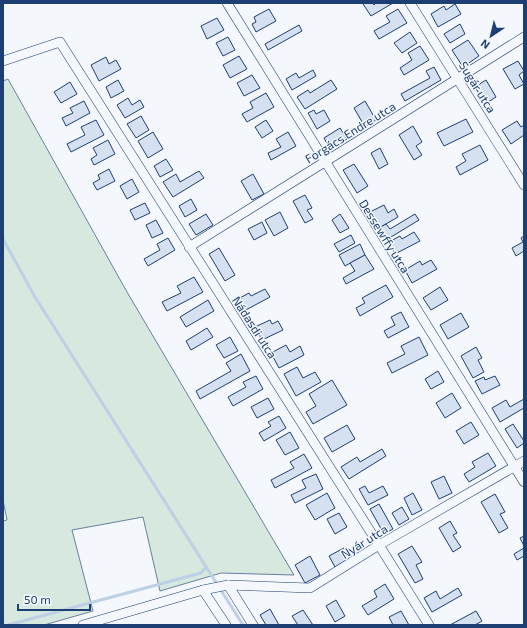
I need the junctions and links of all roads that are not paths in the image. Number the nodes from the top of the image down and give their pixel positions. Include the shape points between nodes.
1 (227, 3) edge
2 (410, 3) edge
3 (524, 37) edge
4 (3, 61) edge
5 (458, 78) junction
6 (325, 162) junction
7 (524, 185) edge
8 (189, 247) junction
9 (524, 461) edge
10 (515, 466) junction
11 (524, 482) edge
12 (379, 545) junction
13 (221, 586) junction
14 (203, 590) junction
15 (83, 625) edge
16 (226, 625) edge
17 (253, 625) edge
18 (429, 625) edge

1 - 6 street, Dessewffy utca
2 - 5 street, Sugár utca
3 - 5 street, Forgács Endre utca
4 - 8 street, Nádasdi utca via 60,42
5 - 6 street, Forgács Endre utca
5 - 7 street, Sugár utca
6 - 8 street, Forgács Endre utca
6 - 10 street, Dessewffy utca
8 - 12 street, Nádasdi utca
9 - 10 street, Nyár utca
10 - 11 street, Dessewffy utca
10 - 12 street, Nyár utca
12 - 13 street, Nyár utca via 310,588
12 - 18 street, Nádasdi utca
13 - 14 street, Nyár utca
13 - 17 street
14 - 15 street, Nyár utca
14 - 16 street

